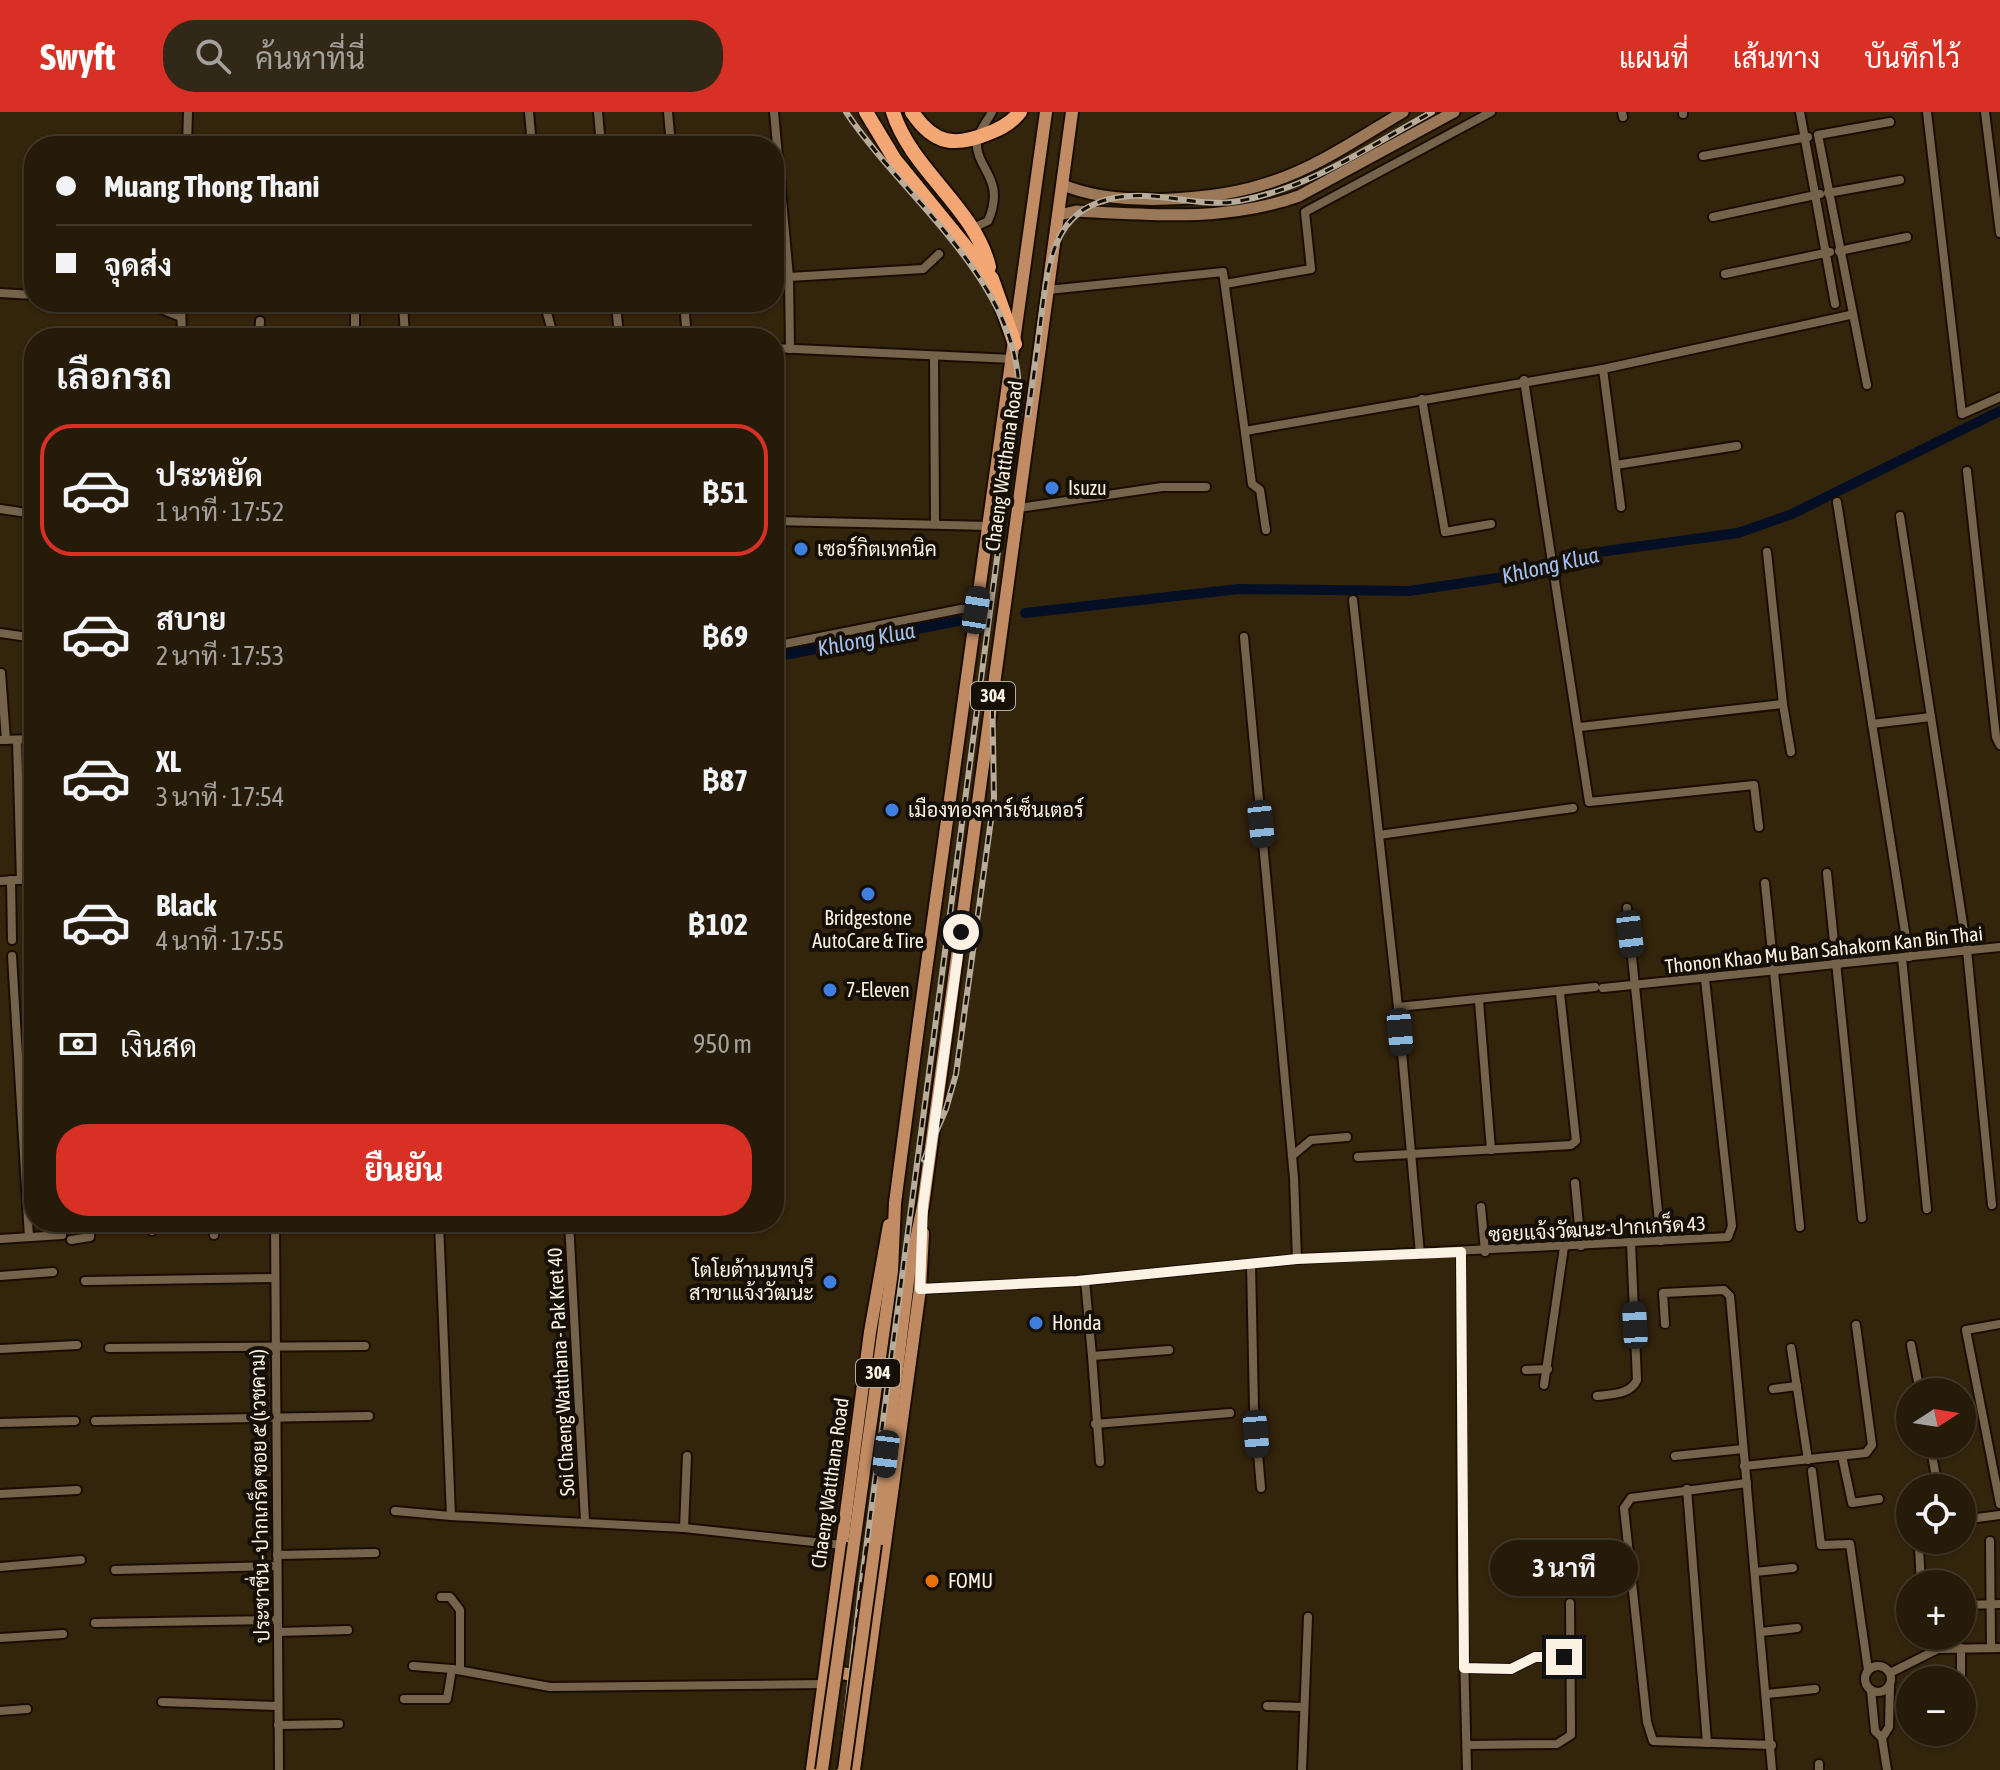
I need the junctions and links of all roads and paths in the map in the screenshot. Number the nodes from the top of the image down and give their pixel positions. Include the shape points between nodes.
1 (188, 112) edge
2 (529, 112) edge
3 (598, 112) edge
4 (668, 112) edge
5 (774, 112) edge
6 (866, 112) edge
7 (893, 112) edge
8 (912, 112) edge
9 (992, 112) edge
10 (1020, 112) edge
11 (1046, 112) edge
12 (1072, 112) edge
13 (1403, 112) edge
14 (1454, 112) edge
15 (1491, 112) edge
16 (1800, 112) edge
17 (1927, 112) edge
18 (1985, 112) edge
19 (1890, 122) dead end
20 (187, 136) edge
21 (531, 136) edge
22 (600, 136) edge
23 (670, 136) edge
24 (776, 136) edge
25 (1810, 137) junction
26 (977, 138) junction
27 (1703, 156) dead end
28 (1900, 180) dead end
29 (1063, 185) junction
30 (1240, 190) junction
31 (1821, 194) junction
32 (1244, 211) junction
33 (1059, 215) junction
34 (1713, 217) dead end
35 (784, 222) edge
36 (971, 229) junction
37 (2000, 233) edge
38 (1907, 237) dead end
39 (1831, 252) junction
40 (939, 254) dead end
41 (1725, 274) dead end
42 (789, 277) junction
43 (992, 279) junction
44 (1225, 284) junction
45 (1048, 290) junction
46 (0, 293) edge
47 (24, 294) edge
48 (1835, 304) dead end
49 (169, 312) edge
50 (181, 312) edge
51 (1850, 315) junction
52 (181, 317) junction
53 (260, 321) dead end
54 (182, 328) edge
55 (260, 328) edge
56 (784, 349) edge
57 (790, 349) junction
58 (1014, 351) junction
59 (934, 356) junction
60 (1603, 369) junction
61 (1524, 380) junction
62 (1867, 385) dead end
63 (2000, 397) edge
64 (1422, 399) junction
65 (1245, 431) junction
66 (1737, 446) dead end
67 (1616, 465) junction
68 (1967, 471) dead end
69 (1206, 487) dead end
70 (1837, 502) dead end
71 (1621, 507) dead end
72 (1019, 508) junction
73 (0, 509) edge
74 (24, 513) edge
75 (1900, 516) dead end
76 (784, 521) edge
77 (935, 522) junction
78 (1491, 524) dead end
79 (989, 526) junction
80 (1266, 530) dead end
81 (1767, 552) dead end
82 (1353, 600) dead end
83 (976, 610) junction
84 (0, 633) edge
85 (24, 637) edge
86 (1244, 637) dead end
87 (784, 644) edge
88 (1, 673) edge
89 (1783, 704) junction
90 (1931, 717) junction
91 (1872, 724) junction
92 (1580, 727) junction
93 (3, 740) edge
94 (17, 740) junction
95 (24, 740) edge
96 (2000, 745) edge
97 (1791, 752) dead end
98 (1573, 808) dead end
99 (1759, 827) dead end
100 (1379, 835) junction
101 (1827, 873) dead end
102 (16, 880) junction
103 (24, 880) edge
104 (0, 881) edge
105 (1765, 883) dead end
106 (1627, 908) dead end
107 (12, 940) dead end
108 (2000, 947) edge
109 (1967, 950) junction
110 (12, 956) dead end
111 (1906, 957) junction
112 (1838, 965) junction
113 (1776, 971) junction
114 (1705, 979) junction
115 (1636, 985) junction
116 (1560, 993) junction
117 (1479, 1001) junction
118 (1398, 1007) junction
119 (1347, 1137) dead end
120 (1491, 1150) junction
121 (24, 1154) edge
122 (1411, 1154) junction
123 (1292, 1156) junction
124 (1358, 1157) dead end
125 (1575, 1183) dead end
126 (1992, 1205) dead end
127 (923, 1206) junction
128 (1481, 1207) dead end
129 (1927, 1209) dead end
130 (1862, 1218) dead end
131 (1800, 1227) dead end
132 (29, 1232) edge
133 (90, 1232) edge
134 (275, 1232) edge
135 (439, 1232) edge
136 (570, 1232) edge
137 (62, 1235) dead end
138 (29, 1237) junction
139 (0, 1239) edge
140 (71, 1240) dead end
141 (1661, 1241) junction
142 (1631, 1243) junction
143 (1581, 1246) junction
144 (1564, 1247) junction
145 (1461, 1252) junction
146 (1485, 1252) junction
147 (1420, 1254) junction
148 (1297, 1259) junction
149 (1251, 1264) junction
150 (53, 1272) dead end
151 (0, 1276) edge
152 (274, 1278) junction
153 (1085, 1280) junction
154 (85, 1281) dead end
155 (920, 1289) junction
156 (1665, 1324) dead end
157 (2000, 1324) edge
158 (1856, 1325) dead end
159 (77, 1345) dead end
160 (1911, 1345) dead end
161 (365, 1346) dead end
162 (273, 1347) junction
163 (109, 1348) dead end
164 (1791, 1348) dead end
165 (0, 1349) edge
166 (1169, 1350) dead end
167 (1092, 1356) junction
168 (1548, 1369) junction
169 (1526, 1370) dead end
170 (1917, 1378) edge
171 (1544, 1385) dead end
172 (1797, 1386) junction
173 (1773, 1389) dead end
174 (1597, 1396) dead end
175 (1230, 1413) dead end
176 (369, 1416) dead end
177 (274, 1417) junction
178 (75, 1421) dead end
179 (95, 1421) dead end
180 (0, 1423) edge
181 (1095, 1424) junction
182 (1743, 1449) junction
183 (687, 1456) dead end
184 (1675, 1456) dead end
185 (1842, 1456) junction
186 (1808, 1460) junction
187 (1100, 1462) dead end
188 (1744, 1466) junction
189 (1812, 1471) dead end
190 (1747, 1483) junction
191 (1261, 1488) dead end
192 (1687, 1489) junction
193 (77, 1490) dead end
194 (0, 1494) edge
195 (1879, 1499) dead end
196 (2000, 1504) edge
197 (395, 1511) dead end
198 (2000, 1515) edge
199 (451, 1516) junction
200 (1976, 1518) edge
201 (585, 1521) junction
202 (684, 1528) junction
203 (1990, 1541) dead end
204 (848, 1544) junction
205 (375, 1553) dead end
206 (277, 1555) junction
207 (81, 1560) dead end
208 (277, 1566) junction
209 (0, 1567) edge
210 (1793, 1568) dead end
211 (115, 1570) dead end
212 (1755, 1572) junction
213 (441, 1597) dead end
214 (1570, 1603) dead end
215 (1995, 1604) edge
216 (1308, 1617) dead end
217 (278, 1620) junction
218 (95, 1623) dead end
219 (1797, 1628) dead end
220 (348, 1630) dead end
221 (278, 1632) junction
222 (1761, 1632) junction
223 (63, 1634) dead end
224 (0, 1638) edge
225 (828, 1646) junction
226 (1996, 1648) edge
227 (1936, 1650) edge
228 (871, 1655) junction
229 (1571, 1656) junction
230 (413, 1666) dead end
231 (1464, 1668) junction
232 (456, 1670) junction
233 (1868, 1670) junction
234 (1890, 1673) junction
235 (1890, 1684) junction
236 (823, 1688) junction
237 (1815, 1689) dead end
238 (1871, 1690) junction
239 (1767, 1694) junction
240 (866, 1696) junction
241 (404, 1699) dead end
242 (162, 1702) dead end
243 (278, 1706) junction
244 (1267, 1706) dead end
245 (1304, 1707) junction
246 (27, 1709) dead end
247 (0, 1711) edge
248 (339, 1724) dead end
249 (278, 1725) junction
250 (1882, 1738) junction
251 (1707, 1743) junction
252 (1467, 1745) junction
253 (1772, 1745) junction
254 (279, 1770) edge
255 (812, 1770) edge
256 (822, 1770) edge
257 (844, 1770) edge
258 (854, 1770) edge
259 (1302, 1770) edge
260 (1467, 1770) edge
261 (1772, 1770) edge
262 (1887, 1770) edge

1 - 20 street
2 - 21 street
3 - 22 street
4 - 23 street
5 - 24 street
6 - 43 highway via 895,160
7 - 36 highway via 919,159
8 - 26 highway via 932,134 952,143
9 - 26 street
10 - 26 highway via 999,130
11 - 58 main road, Chaeng Watthana Road / 304
12 - 29 main road, Chaeng Watthana Road / 304
13 - 30 main road via 1293,173
14 - 32 main road via 1299,196
15 - 44 street via 1305,212 1311,269
16 - 25 street
17 - 63 street via 1962,414
18 - 37 street
19 - 25 street
25 - 27 street
25 - 31 street
25 - 31 street
26 - 36 street via 994,186 994,207 988,221
28 - 31 street
29 - 30 main road via 1094,196 1146,198
29 - 33 main road, Chaeng Watthana Road / 304
30 - 32 main road
31 - 34 street
31 - 39 street
31 - 39 street
32 - 33 main road
33 - 45 main road, Chaeng Watthana Road / 304
35 - 42 street
36 - 43 highway
38 - 39 street
39 - 41 street
39 - 48 street
39 - 51 street
40 - 42 street via 923,269
42 - 57 street
43 - 58 highway
44 - 45 street via 1223,272
44 - 65 street
45 - 72 main road, Chaeng Watthana Road / 304
46 - 47 street
49 - 52 street
50 - 52 street
51 - 60 street
51 - 62 street
52 - 54 street
53 - 55 street
56 - 57 street
57 - 59 street
58 - 59 street
58 - 79 main road, Chaeng Watthana Road / 304
59 - 77 street
60 - 61 street
60 - 67 street
61 - 64 street
61 - 92 street
64 - 65 street
64 - 78 street via 1445,532
65 - 80 street via 1252,484 1260,490
66 - 67 street
67 - 71 street
68 - 96 street
69 - 72 street via 1162,487
70 - 91 street
72 - 127 main road, Chaeng Watthana Road / 304
73 - 74 street
75 - 90 street
76 - 77 street
77 - 79 street
79 - 83 main road, Chaeng Watthana Road / 304
81 - 89 street
82 - 100 street
83 - 87 street
83 - 204 main road, Chaeng Watthana Road / 304 via 895,1203 892,1271
84 - 85 street
86 - 123 street
88 - 93 street
89 - 92 street
89 - 97 street
90 - 91 street
90 - 109 street
91 - 111 street
92 - 99 street via 1592,804 1754,785
93 - 94 street
94 - 95 street
94 - 102 street
98 - 100 street
100 - 118 street
101 - 112 street
102 - 103 street
102 - 104 street
102 - 107 street
105 - 113 street
106 - 115 street
108 - 109 street, Thonon Khao Mu Ban Sahakorn Kan Bin Thai
109 - 111 street, Thonon Khao Mu Ban Sahakorn Kan Bin Thai
109 - 126 street
110 - 121 street
111 - 112 street, Thonon Khao Mu Ban Sahakorn Kan Bin Thai
111 - 129 street
112 - 113 street, Thonon Khao Mu Ban Sahakorn Kan Bin Thai
112 - 130 street
113 - 114 street, Thonon Khao Mu Ban Sahakorn Kan Bin Thai
113 - 131 street
114 - 115 street, Thonon Khao Mu Ban Sahakorn Kan Bin Thai
114 - 141 street, ซอยแจ้งวัฒนะ-ปากเกร็ด 43 via 1732,1226 1728,1237
115 - 116 street, Thonon Khao Mu Ban Sahakorn Kan Bin Thai
115 - 141 street
116 - 117 street, Thonon Khao Mu Ban Sahakorn Kan Bin Thai
116 - 120 street via 1576,1141
117 - 118 street, Thonon Khao Mu Ban Sahakorn Kan Bin Thai
117 - 120 street
118 - 122 street
119 - 123 street via 1311,1140
120 - 122 street
122 - 124 street
122 - 147 street
123 - 148 street
125 - 143 street
127 - 155 main road, Chaeng Watthana Road / 304
127 - 257 main road, Chaeng Watthana Road / 304, bridge via 909,1273
128 - 146 street
132 - 138 street
133 - 140 street via 89,1239
134 - 152 street, ประชาชื่น - ปากเกร็ด ซอย ๕ (เวชคาม)
135 - 199 street
136 - 201 street, Soi Chaeng Watthana - Pak Kret 40
137 - 138 street
138 - 139 street
141 - 142 street, ซอยแจ้งวัฒนะ-ปากเกร็ด 43
142 - 143 street, ซอยแจ้งวัฒนะ-ปากเกร็ด 43
142 - 174 street via 1637,1380 1623,1393
143 - 144 street, ซอยแจ้งวัฒนะ-ปากเกร็ด 43
144 - 146 street, ซอยแจ้งวัฒนะ-ปากเกร็ด 43
144 - 168 street
145 - 146 street, ซอยแจ้งวัฒนะ-ปากเกร็ด 43
145 - 147 street, ซอยแจ้งวัฒนะ-ปากเกร็ด 43
145 - 231 street
147 - 148 street, ซอยแจ้งวัฒนะ-ปากเกร็ด 43
148 - 149 street, ซอยแจ้งวัฒนะ-ปากเกร็ด 43
149 - 153 street, ซอยแจ้งวัฒนะ-ปากเกร็ด 43
149 - 191 street
150 - 151 street
152 - 154 street
152 - 162 street, ประชาชื่น - ปากเกร็ด ซอย ๕ (เวชคาม)
153 - 155 street, ซอยแจ้งวัฒนะ-ปากเกร็ด 43
153 - 167 street
155 - 228 main road, Chaeng Watthana Road / 304
156 - 182 street via 1663,1293 1724,1290 1730,1296
157 - 196 street via 1966,1330
158 - 185 street via 1872,1445 1866,1453
159 - 165 street
160 - 170 street
161 - 162 street
162 - 163 street
162 - 177 street, ประชาชื่น - ปากเกร็ด ซอย ๕ (เวชคาม)
164 - 172 street
166 - 167 street
167 - 181 street
168 - 169 street
168 - 171 street
172 - 173 street
172 - 186 street
175 - 181 street
176 - 177 street
177 - 179 street
177 - 206 street, ประชาชื่น - ปากเกร็ด ซอย ๕ (เวชคาม)
178 - 180 street
181 - 187 street
182 - 184 street
182 - 188 street
183 - 202 street
185 - 186 street
185 - 195 street via 1852,1503
186 - 188 street
188 - 190 street
189 - 233 street via 1821,1545 1850,1544
190 - 192 street
190 - 212 street
192 - 251 street
192 - 251 street via 1631,1498 1624,1508 1649,1735 1661,1743
193 - 194 street
197 - 199 street, Soi Chaeng Watthana - Pak Kret 40
198 - 200 street
199 - 201 street, Soi Chaeng Watthana - Pak Kret 40
201 - 202 street, Soi Chaeng Watthana - Pak Kret 40
202 - 204 street, Soi Chaeng Watthana - Pak Kret 40
203 - 215 street
204 - 225 main road, Chaeng Watthana Road / 304
204 - 256 main road, Chaeng Watthana Road / 304, bridge
205 - 206 street
206 - 208 street, ประชาชื่น - ปากเกร็ด ซอย ๕ (เวชคาม)
207 - 209 street
208 - 211 street
208 - 217 street, ประชาชื่น - ปากเกร็ด ซอย ๕ (เวชคาม)
210 - 212 street
212 - 222 street
213 - 232 street via 450,1597 460,1610
214 - 229 street
215 - 226 street
216 - 245 street
217 - 218 street
217 - 221 street, ประชาชื่น - ปากเกร็ด ซอย ๕ (เวชคาม)
219 - 222 street
220 - 221 street
221 - 243 street, ประชาชื่น - ปากเกร็ด ซอย ๕ (เวชคาม)
222 - 239 street
223 - 224 street
225 - 228 main road via 841,1666 864,1664
225 - 236 main road, Chaeng Watthana Road / 304
227 - 234 street
228 - 240 main road, Chaeng Watthana Road / 304
229 - 231 street via 1535,1657 1511,1669
229 - 252 street via 1572,1730 1565,1741
230 - 232 street
231 - 252 street
232 - 236 street via 550,1687
232 - 241 street via 447,1699
233 - 234 street via 1880,1666
233 - 238 street via 1865,1683
234 - 235 street
235 - 238 street via 1883,1691
235 - 250 street via 1889,1727
236 - 240 main road via 841,1673 853,1675
236 - 255 main road, Chaeng Watthana Road / 304
237 - 239 street
238 - 250 street via 1875,1731
239 - 253 street
240 - 258 main road, Chaeng Watthana Road / 304
242 - 243 street
243 - 249 street, ประชาชื่น - ปากเกร็ด ซอย ๕ (เวชคาม)
244 - 245 street
245 - 259 street
246 - 247 street
248 - 249 street
249 - 254 street, ประชาชื่น - ปากเกร็ด ซอย ๕ (เวชคาม)
250 - 262 street
251 - 253 street
252 - 260 street
253 - 261 street

